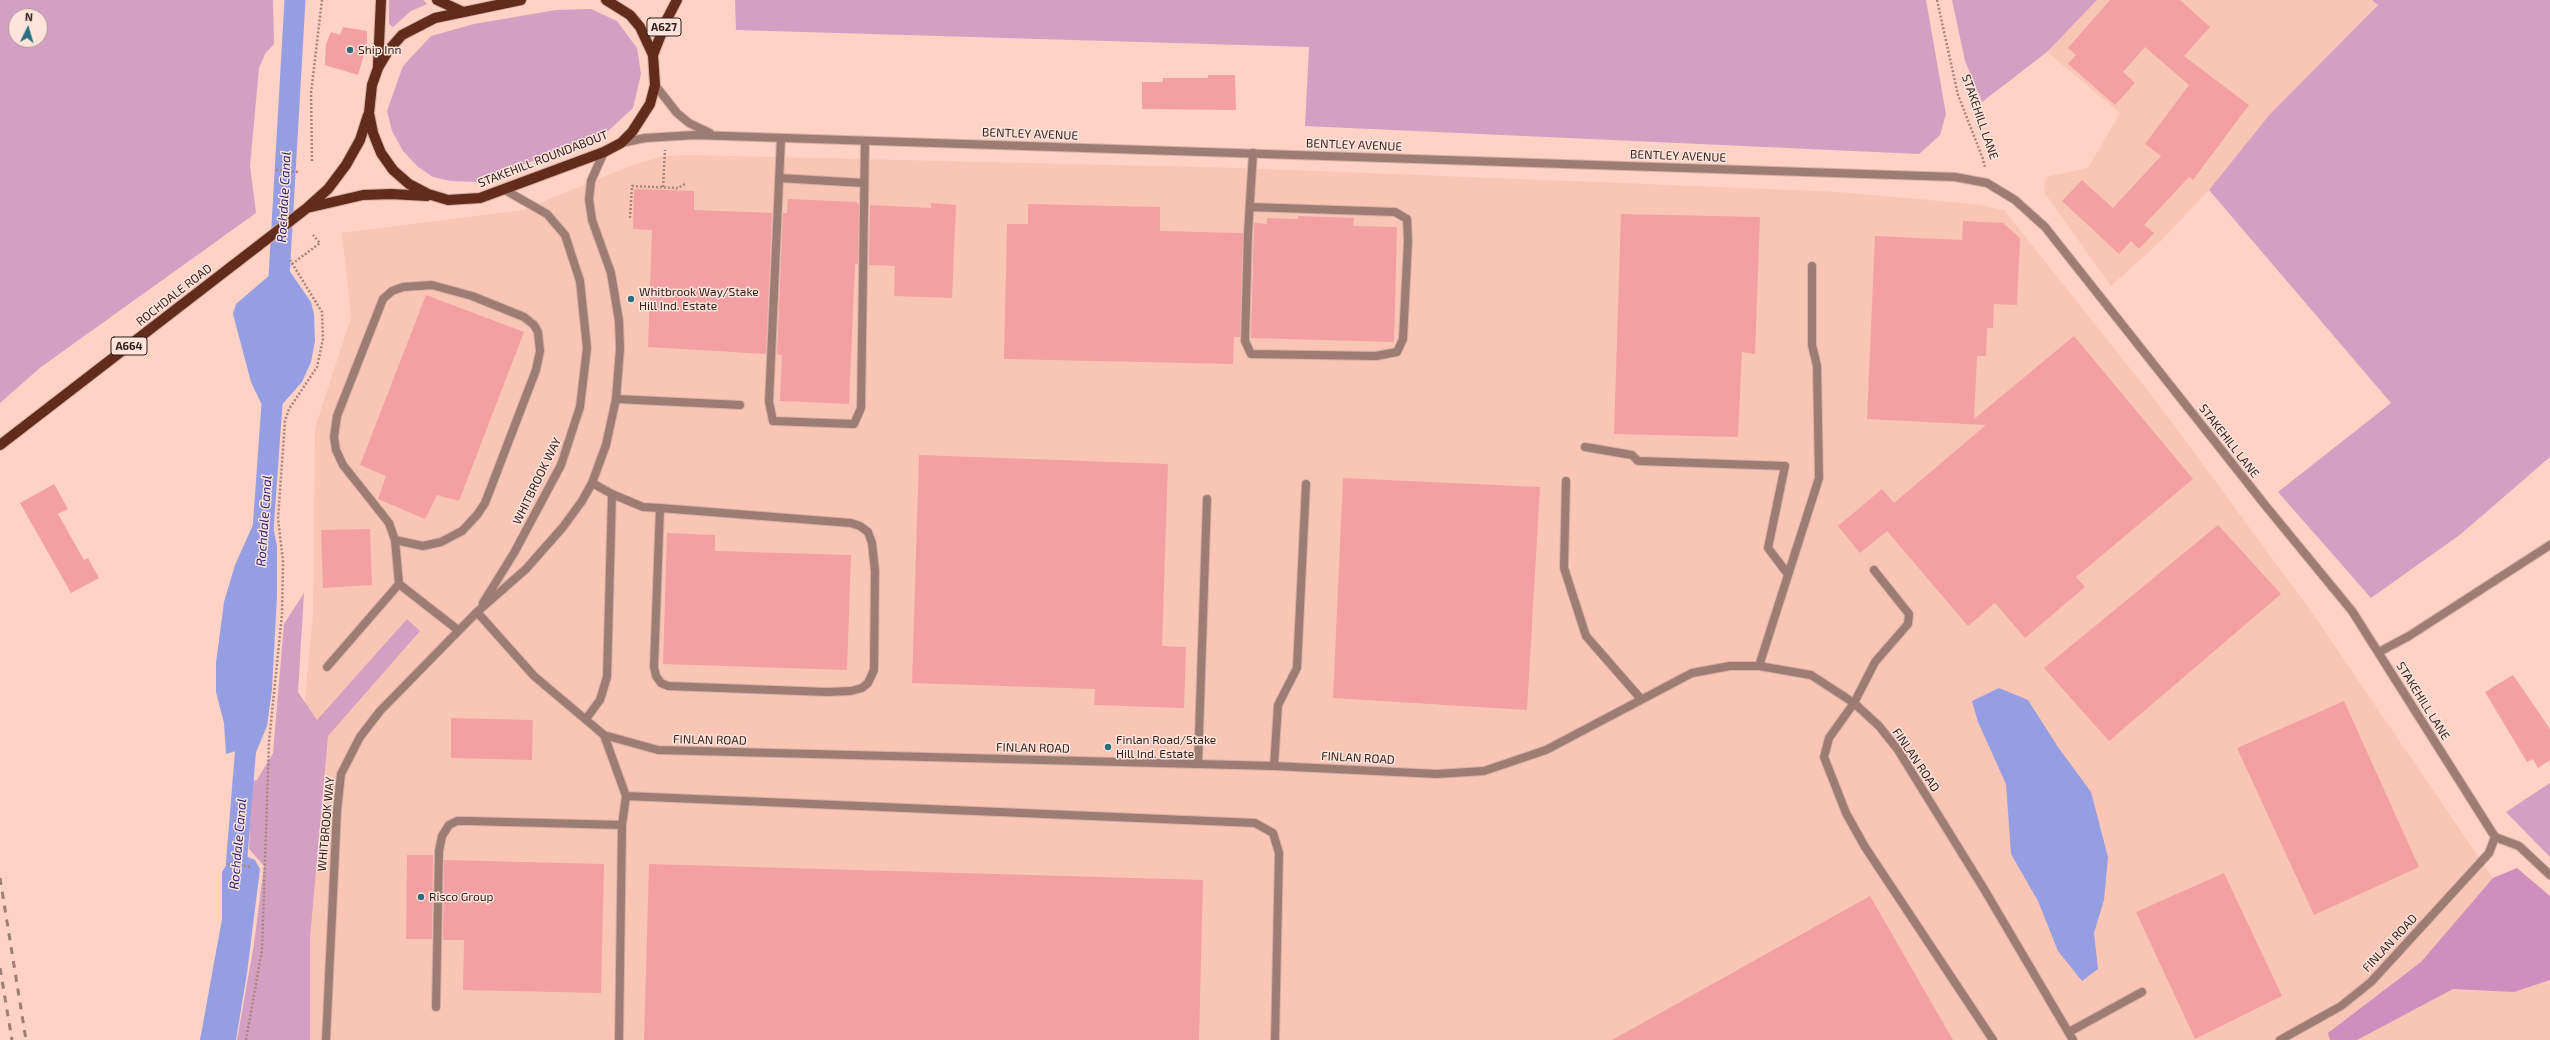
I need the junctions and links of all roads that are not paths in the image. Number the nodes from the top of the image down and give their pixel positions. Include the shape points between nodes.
1 (381, 0) edge
2 (437, 0) edge
3 (521, 0) edge
4 (606, 0) edge
5 (677, 0) edge
6 (461, 11) junction
7 (653, 55) junction
8 (378, 68) junction
9 (655, 84) junction
10 (369, 113) junction
11 (720, 136) junction
12 (781, 138) junction
13 (865, 141) junction
14 (621, 143) junction
15 (604, 152) junction
16 (1253, 153) junction
17 (779, 178) junction
18 (864, 183) junction
19 (1987, 183) joint
20 (505, 190) junction
21 (448, 200) junction
22 (1250, 207) junction
23 (307, 208) junction
24 (1812, 266) dead end
25 (616, 399) junction
26 (740, 405) dead end
27 (0, 445) edge
28 (1585, 447) dead end
29 (1566, 481) dead end
30 (592, 483) junction
31 (1306, 484) dead end
32 (612, 494) junction
33 (1207, 499) dead end
34 (660, 508) junction
35 (395, 540) junction
36 (2550, 545) edge
37 (1874, 570) dead end
38 (1787, 573) junction
39 (399, 584) junction
40 (477, 612) junction
41 (458, 630) junction
42 (2378, 652) junction
43 (1758, 666) junction
44 (327, 667) dead end
45 (1641, 699) junction
46 (1854, 703) junction
47 (586, 719) junction
48 (604, 735) junction
49 (1198, 764) junction
50 (1274, 766) junction
51 (626, 796) junction
52 (622, 825) junction
53 (2495, 837) junction
54 (2550, 875) edge
55 (2142, 992) dead end
56 (436, 1007) dead end
57 (2069, 1032) junction
58 (326, 1040) edge
59 (619, 1040) edge
60 (1275, 1040) edge
61 (1993, 1040) edge
62 (2073, 1040) edge
63 (2280, 1040) edge

1 - 8 main road
2 - 6 main road
3 - 6 main road, STAKEHILL ROUNDABOUT
4 - 7 main road, STAKEHILL ROUNDABOUT via 630,15 640,27
5 - 7 main road, A627
6 - 8 main road, STAKEHILL ROUNDABOUT via 416,26 402,35
7 - 9 main road, STAKEHILL ROUNDABOUT
8 - 10 main road, STAKEHILL ROUNDABOUT via 372,85
9 - 11 street via 670,107 689,123
9 - 14 main road, STAKEHILL ROUNDABOUT via 650,104 642,119
10 - 21 main road, STAKEHILL ROUNDABOUT via 381,153 393,170 428,194
10 - 23 main road, ROCHDALE ROAD / A664 via 360,140 346,165 328,188
11 - 12 street, BENTLEY AVENUE
11 - 14 street, BENTLEY AVENUE via 670,136
12 - 13 street, BENTLEY AVENUE
12 - 17 street
13 - 16 street, BENTLEY AVENUE
13 - 18 street
14 - 15 main road, STAKEHILL ROUNDABOUT
15 - 20 main road, STAKEHILL ROUNDABOUT
15 - 25 street, WHITBROOK WAY via 591,181 589,203 616,296 620,349
16 - 19 street, BENTLEY AVENUE via 1955,177
16 - 22 street
17 - 18 street
17 - 18 street via 769,402 773,421 854,424 861,408
19 - 42 street, STAKEHILL LANE via 2015,200 2045,227 2265,506 2352,611
20 - 21 main road, STAKEHILL ROUNDABOUT via 480,198
20 - 40 street, WHITBROOK WAY via 547,214 565,235 580,281 587,348 585,378 578,414 561,465 514,553
21 - 23 main road, ROCHDALE ROAD / A664 via 420,195 362,195
22 - 22 street via 1245,341 1251,354 1376,356 1397,352 1403,339 1407,219 1395,212
23 - 27 main road, ROCHDALE ROAD / A664, bridge
24 - 38 street via 1812,345 1817,366 1819,478
25 - 26 street
25 - 30 street, WHITBROOK WAY via 606,445
28 - 38 street via 1632,455 1638,461 1785,466 1768,548
29 - 45 street via 1564,568 1586,636
30 - 32 street
30 - 40 street, WHITBROOK WAY via 582,501 546,547 526,569
31 - 50 street via 1297,668 1278,705
32 - 34 street via 643,507
32 - 47 street via 607,677 600,700
33 - 49 street
34 - 34 street via 851,523 868,532 875,571 874,670 868,683 851,691 827,692 668,686 661,683 654,667
35 - 35 street via 389,523 343,464 336,450 334,437 337,416 383,299 392,291 432,285 472,296 524,317 538,332 540,352 536,370 485,503 478,515 462,531 441,542 423,546
35 - 39 street
36 - 42 street via 2409,636
37 - 46 street via 1908,614 1908,624 1875,662
38 - 43 street
39 - 41 street
39 - 44 street
40 - 41 street, WHITBROOK WAY
40 - 47 street, FINLAN ROAD via 534,676
41 - 58 street, WHITBROOK WAY via 380,711 360,737 341,774 336,811
42 - 53 street, STAKEHILL LANE
43 - 45 street, FINLAN ROAD via 1730,666 1692,673
43 - 46 street, FINLAN ROAD via 1811,675
45 - 50 street, FINLAN ROAD via 1546,750 1484,771 1437,774
46 - 57 street, FINLAN ROAD via 1879,726 1898,750
46 - 61 street via 1829,738 1824,757 1829,774 1846,813 1865,847
47 - 48 street, FINLAN ROAD
48 - 49 street, FINLAN ROAD via 658,750
48 - 51 street
49 - 50 street, FINLAN ROAD
51 - 52 street
51 - 60 street via 1255,823 1273,833 1279,853
52 - 56 street via 457,821 449,825 442,836 439,851
52 - 59 street
53 - 54 street via 2519,846
53 - 63 street, FINLAN ROAD via 2489,853 2371,982 2340,1006
55 - 57 street
57 - 62 street, FINLAN ROAD

